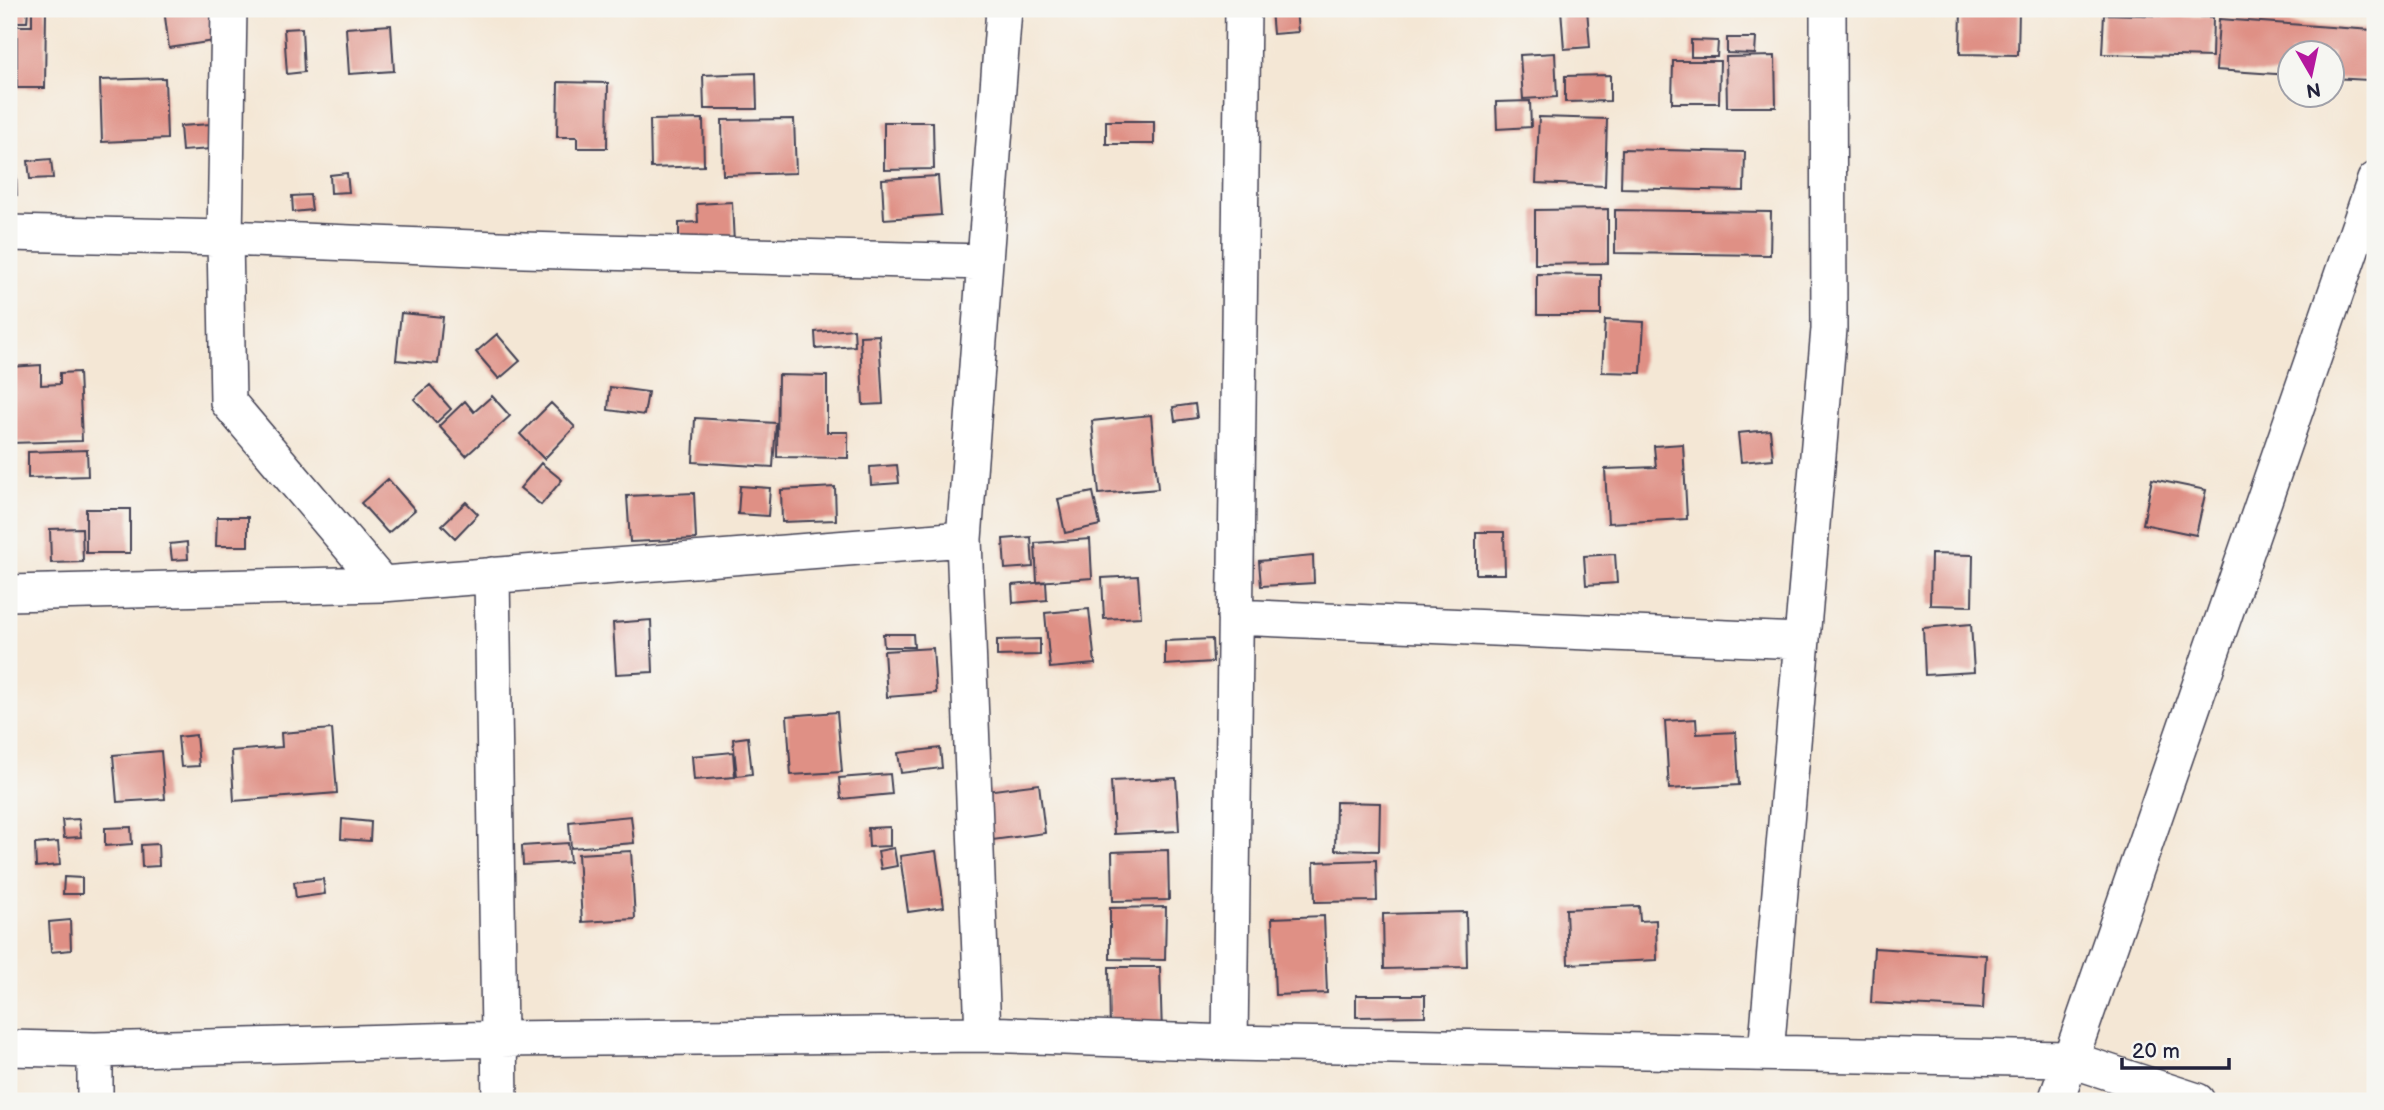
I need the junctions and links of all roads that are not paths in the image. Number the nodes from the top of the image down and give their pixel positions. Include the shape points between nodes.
1 (229, 9) edge
2 (1004, 9) edge
3 (1243, 9) edge
4 (1828, 9) edge
5 (2372, 197) edge
6 (9, 233) edge
7 (225, 238) junction
8 (984, 262) junction
9 (964, 540) junction
10 (492, 575) junction
11 (383, 583) junction
12 (9, 593) edge
13 (1235, 617) junction
14 (1802, 641) junction
15 (983, 1034) junction
16 (500, 1039) junction
17 (1230, 1043) junction
18 (9, 1048) edge
19 (95, 1051) junction
20 (1766, 1053) junction
21 (2069, 1059) junction
22 (95, 1101) edge
23 (500, 1101) edge
24 (2056, 1101) edge
25 (2197, 1101) edge

1 - 7 street
2 - 8 street
3 - 13 street
4 - 14 street via 1829,329
5 - 21 street
6 - 7 street
7 - 8 street
7 - 11 street via 228,402
8 - 9 street
9 - 10 street
9 - 15 street
10 - 11 street
10 - 16 street
11 - 12 street
13 - 14 street
13 - 17 street
14 - 20 street
15 - 16 street
15 - 17 street
16 - 19 street
16 - 23 street
17 - 20 street
18 - 19 street
19 - 22 street
20 - 21 street
21 - 24 street
21 - 25 street

